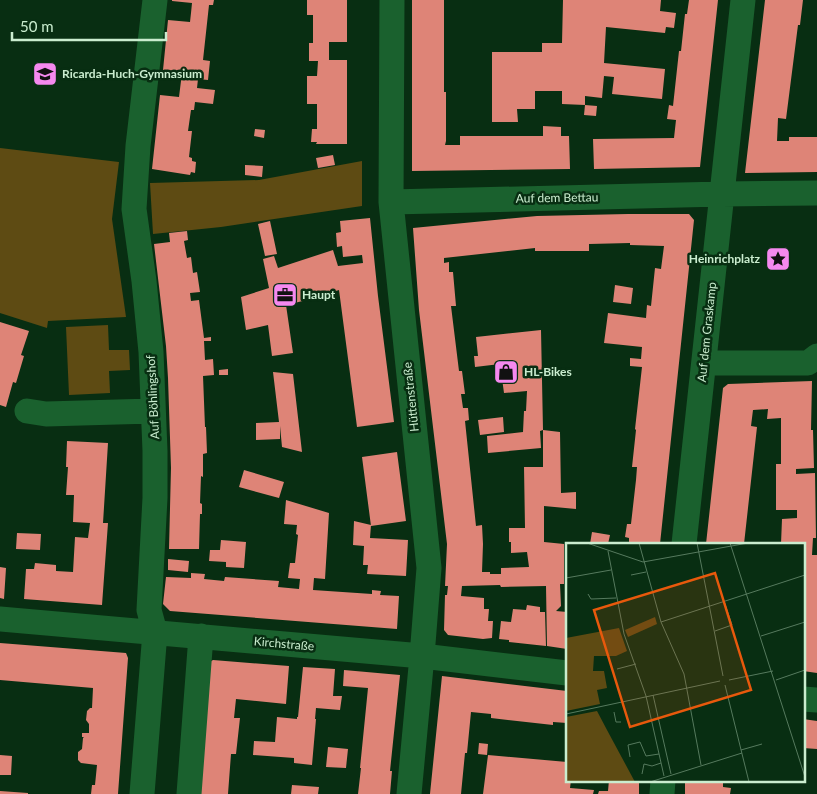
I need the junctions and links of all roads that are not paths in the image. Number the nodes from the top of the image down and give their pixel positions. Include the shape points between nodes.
1 (155, 0) edge
2 (392, 0) edge
3 (743, 0) edge
4 (817, 193) edge
5 (722, 194) junction
6 (391, 202) junction
7 (817, 356) edge
8 (704, 363) junction
9 (27, 410) dead end
10 (153, 411) junction
11 (684, 543) edge
12 (0, 619) edge
13 (155, 632) junction
14 (201, 636) junction
15 (422, 656) junction
16 (566, 673) edge
17 (804, 699) edge
18 (817, 700) edge
19 (142, 794) edge
20 (190, 794) edge
21 (409, 794) edge

1 - 10 street, Auf Böhlingshof via 134,209 151,352
2 - 6 street, Hüttenstraße
3 - 5 street, Auf dem Graskamp
4 - 5 street, Auf dem Bettau
5 - 6 street, Auf dem Bettau
5 - 8 street, Auf dem Graskamp
6 - 15 street, Hüttenstraße via 429,568
7 - 8 street via 808,363
8 - 11 street, Auf dem Graskamp
9 - 10 street via 46,414
10 - 13 street, Auf Böhlingshof via 155,498 149,610
12 - 13 street, Kirchstraße
13 - 14 street, Kirchstraße
13 - 19 street, Auf Böhlingshof
14 - 15 street, Kirchstraße
14 - 20 street
15 - 16 street, Kirchstraße
15 - 21 street, Hüttenstraße
17 - 18 street

